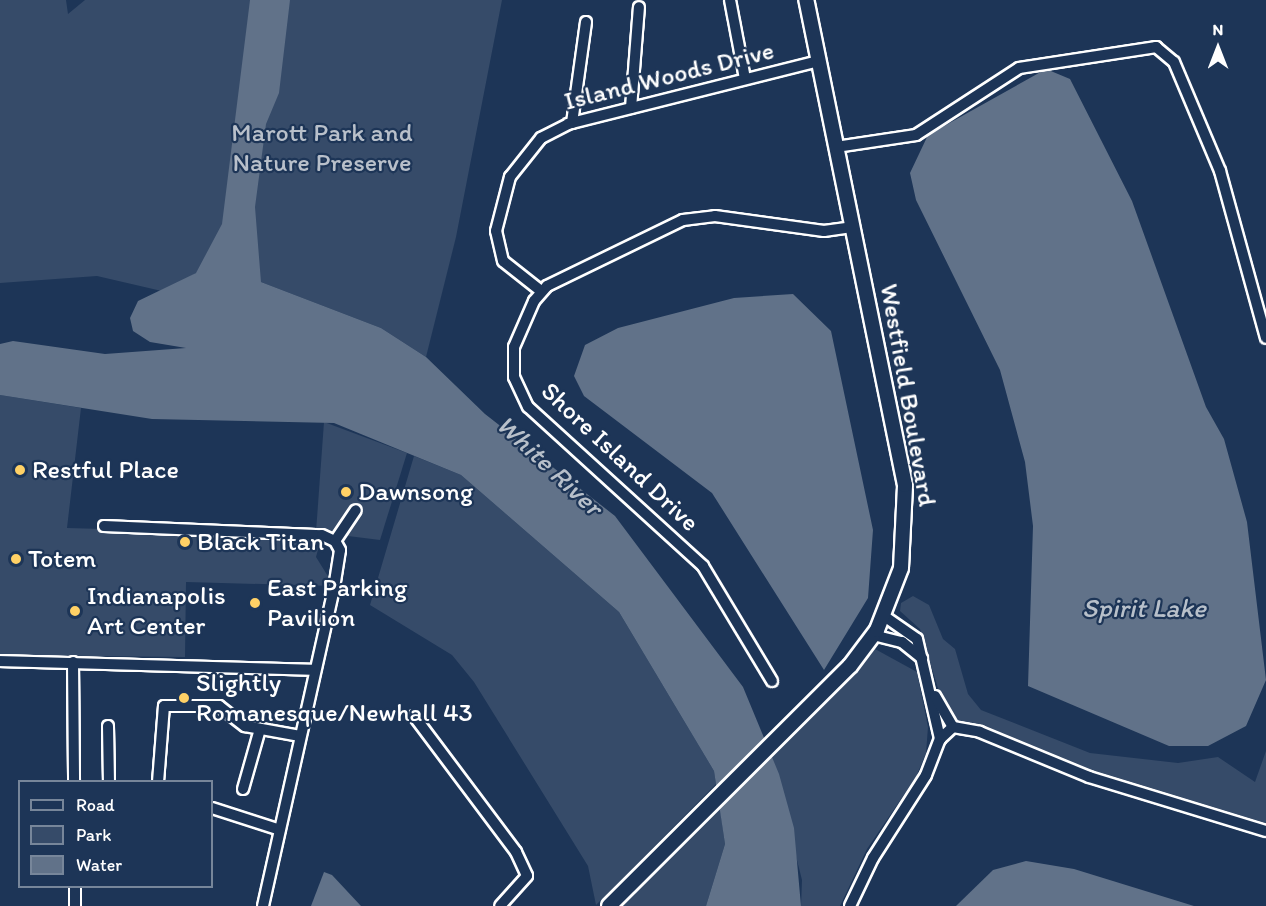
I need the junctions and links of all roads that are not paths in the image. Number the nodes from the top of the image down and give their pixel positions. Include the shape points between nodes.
1 (730, 0) edge
2 (806, 0) edge
3 (639, 7) dead end
4 (586, 22) dead end
5 (818, 61) junction
6 (746, 79) junction
7 (631, 108) junction
8 (572, 123) junction
9 (836, 147) junction
10 (852, 227) junction
11 (541, 291) junction
12 (1266, 338) edge
13 (356, 510) dead end
14 (104, 526) dead end
15 (335, 541) junction
16 (884, 616) junction
17 (873, 636) junction
18 (922, 654) junction
19 (0, 661) edge
20 (73, 662) junction
21 (315, 670) junction
22 (772, 681) dead end
23 (930, 688) junction
24 (414, 716) dead end
25 (108, 726) dead end
26 (260, 729) junction
27 (946, 732) junction
28 (300, 736) junction
29 (74, 780) edge
30 (109, 780) edge
31 (158, 780) edge
32 (243, 789) dead end
33 (213, 808) edge
34 (280, 830) junction
35 (1266, 831) edge
36 (75, 888) edge
37 (75, 906) edge
38 (263, 906) edge
39 (500, 906) edge
40 (609, 906) edge
41 (850, 906) edge

1 - 6 street
2 - 5 street, Westfield Boulevard
3 - 7 street
4 - 8 street
5 - 6 street, Island Woods Drive
5 - 9 street, Westfield Boulevard
6 - 7 street, Island Woods Drive
7 - 8 street, Island Woods Drive
8 - 11 street, Island Woods Drive via 528,150 510,177 499,209 496,237 502,259
9 - 10 street, Westfield Boulevard
9 - 12 street via 916,135 1019,68 1156,47 1174,62 1220,171
10 - 11 street via 824,231 698,216
10 - 16 street, Westfield Boulevard via 907,504 903,561
11 - 22 street, Shore Island Drive via 514,347 520,396 535,415 703,566
13 - 15 street
14 - 15 street via 322,535
15 - 21 street via 340,550
16 - 17 street, Westfield Boulevard
16 - 18 street via 907,629
17 - 18 street via 902,642
17 - 40 street, Westfield Boulevard via 802,719
18 - 23 street
19 - 20 street
20 - 21 street
20 - 29 street
21 - 28 street
23 - 27 street
23 - 27 street
24 - 39 street via 516,852 527,876
25 - 30 street
26 - 28 street
26 - 31 street via 245,726 219,706 160,708
26 - 32 street
27 - 35 street via 980,732 1089,777
27 - 41 street via 926,775 873,858
28 - 34 street
33 - 34 street
34 - 38 street
36 - 37 street

